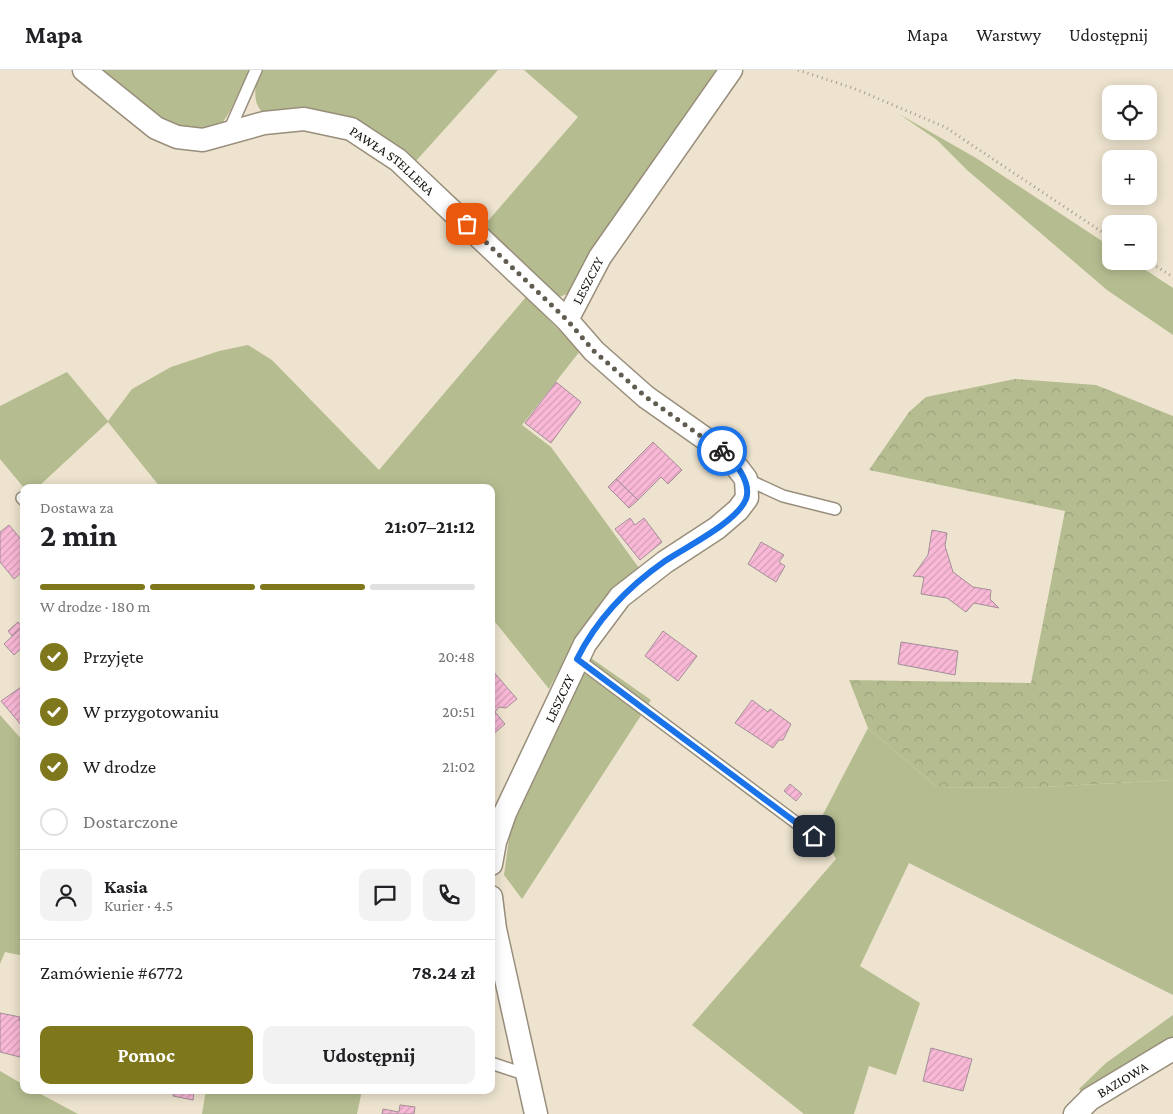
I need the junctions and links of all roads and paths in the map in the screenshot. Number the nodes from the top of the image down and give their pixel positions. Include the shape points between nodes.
1 (84, 70) edge
2 (256, 70) edge
3 (731, 70) edge
4 (798, 70) edge
5 (229, 131) junction
6 (1102, 232) edge
7 (1157, 267) edge
8 (1173, 277) edge
9 (567, 320) junction
10 (746, 479) junction
11 (835, 509) dead end
12 (577, 659) junction
13 (814, 836) dead end
14 (495, 842) edge
15 (495, 928) edge
16 (1172, 1051) edge
17 (495, 1064) edge
18 (527, 1075) junction
19 (536, 1114) edge
20 (1075, 1114) edge

1 - 5 street, PAWŁA STELLERA via 156,128 177,137 202,140
2 - 5 lane
3 - 9 street, LESZCZY via 600,257
4 - 6 path via 853,88 946,127
5 - 9 street, PAWŁA STELLERA via 304,119 351,129 398,160
7 - 8 path
9 - 10 street, LESZCZY via 594,351 646,397 727,454
10 - 11 lane via 783,496
10 - 12 street, LESZCZY via 746,498 738,510 620,597
12 - 13 lane
12 - 14 street, LESZCZY via 505,813
15 - 18 street
16 - 20 street, BAZIOWA via 1090,1099
17 - 18 lane
18 - 19 street

